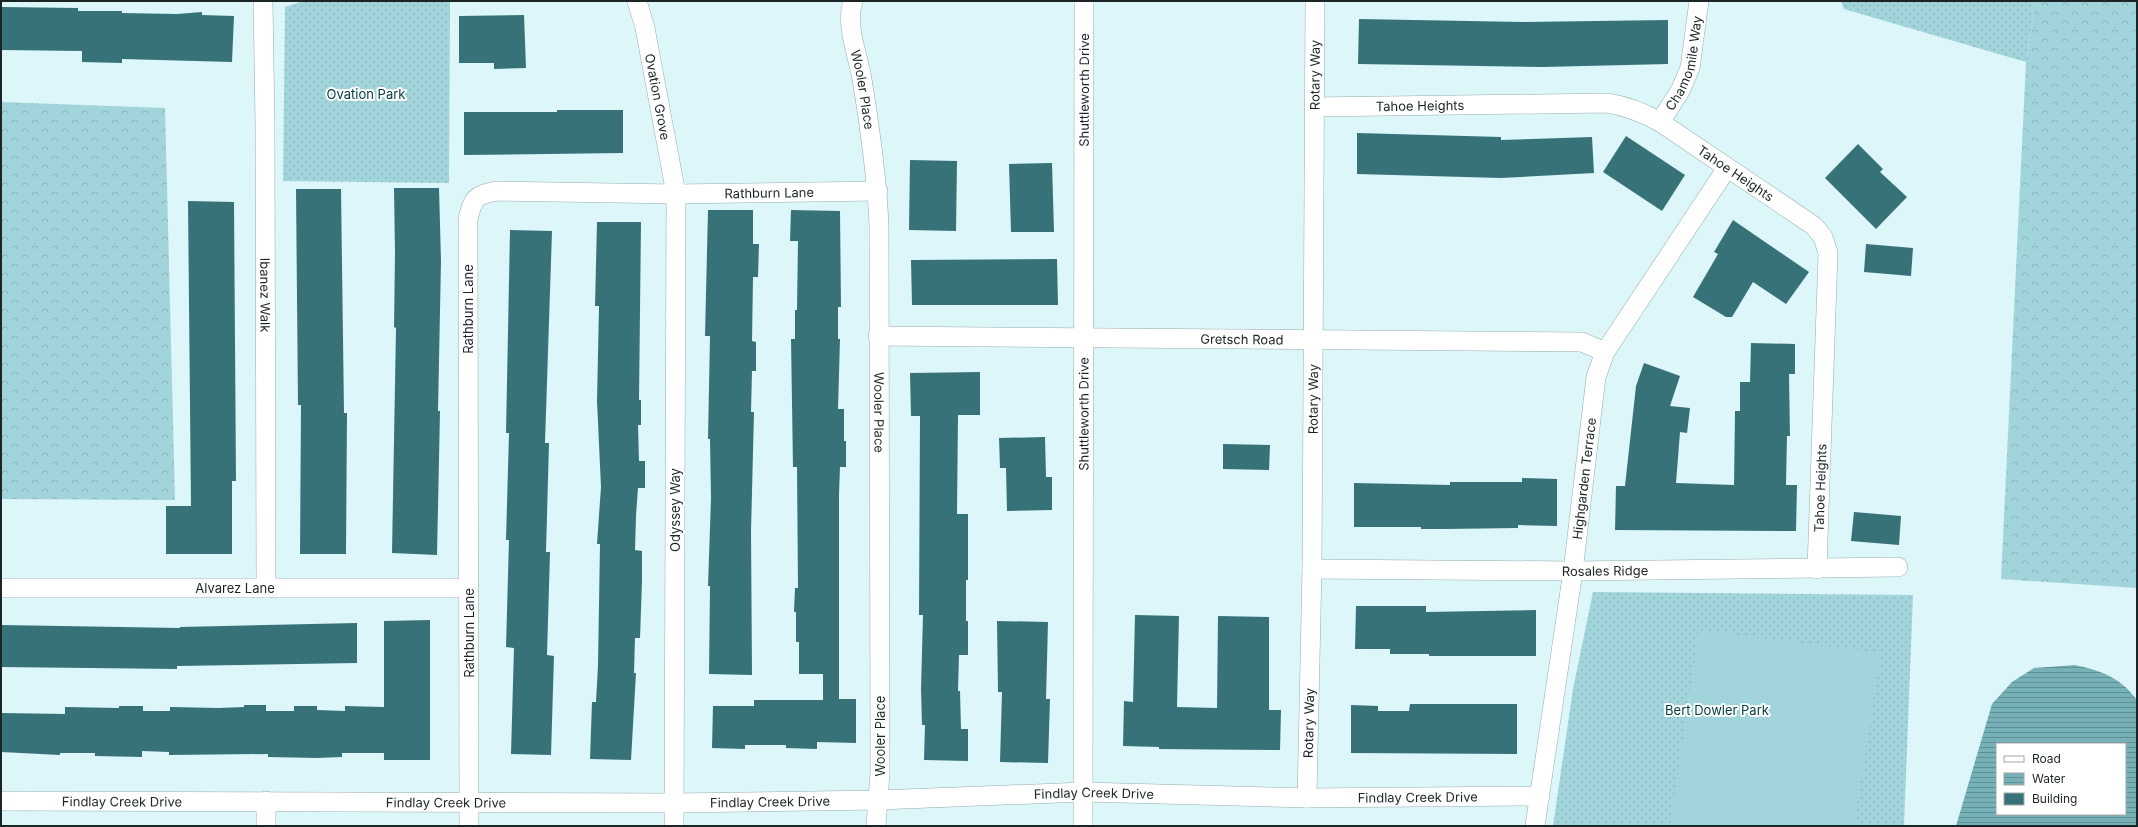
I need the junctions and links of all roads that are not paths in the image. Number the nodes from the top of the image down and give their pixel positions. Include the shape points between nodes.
1 (263, 1) edge
2 (637, 1) edge
3 (853, 1) edge
4 (1084, 1) edge
5 (1315, 1) edge
6 (1699, 1) edge
7 (1314, 107) junction
8 (1660, 122) junction
9 (1728, 168) junction
10 (878, 191) junction
11 (676, 194) junction
12 (878, 336) junction
13 (1083, 337) junction
14 (1312, 341) junction
15 (1605, 352) junction
16 (1898, 567) dead end
17 (1312, 569) junction
18 (1817, 569) junction
19 (1573, 571) junction
20 (1, 588) edge
21 (266, 588) junction
22 (469, 588) junction
23 (1084, 792) junction
24 (1540, 796) junction
25 (1307, 798) junction
26 (879, 800) junction
27 (1, 801) edge
28 (266, 801) junction
29 (469, 803) junction
30 (674, 804) junction
31 (266, 826) edge
32 (469, 826) edge
33 (674, 826) edge
34 (876, 826) edge
35 (1083, 826) edge
36 (1535, 826) edge

1 - 21 street, Ibanez Walk
2 - 11 street, Ovation Grove via 645,28
3 - 10 street, Wooler Place via 849,12 862,78
4 - 13 street, Shuttleworth Drive
5 - 7 street, Rotary Way
6 - 8 street, Chamomile Way via 1690,68 1680,91
7 - 8 street, Tahoe Heights via 1607,103 1636,109
7 - 14 street, Rotary Way
8 - 9 street, Tahoe Heights
9 - 15 street, Highgarden Terrace
9 - 18 street, Tahoe Heights via 1814,226 1823,237 1828,253
10 - 11 street, Rathburn Lane
10 - 12 street, Wooler Place
11 - 22 street, Rathburn Lane via 497,191 480,194 472,203 468,219
11 - 30 street, Odyssey Way
12 - 13 street, Gretsch Road
12 - 26 street, Wooler Place
13 - 14 street, Gretsch Road
13 - 23 street, Shuttleworth Drive
14 - 15 street, Gretsch Road via 1582,342
14 - 17 street, Rotary Way
15 - 19 street, Highgarden Terrace via 1596,377
16 - 18 street, Rosales Ridge
17 - 19 street, Rosales Ridge
17 - 25 street, Rotary Way
18 - 19 street, Rosales Ridge
19 - 24 street, Highgarden Terrace
20 - 21 street, Alvarez Lane
21 - 22 street, Alvarez Lane
22 - 29 street, Rathburn Lane
23 - 25 street, Findlay Creek Drive
23 - 26 street, Findlay Creek Drive
23 - 35 street, Shuttleworth Drive
24 - 25 street, Findlay Creek Drive
24 - 36 street, Highgarden Terrace
26 - 30 street, Findlay Creek Drive
26 - 34 street, Wooler Place
27 - 28 street, Findlay Creek Drive
28 - 29 street, Findlay Creek Drive
28 - 31 street
29 - 30 street, Findlay Creek Drive
29 - 32 street, Rathburn Lane
30 - 33 street, Odyssey Way

